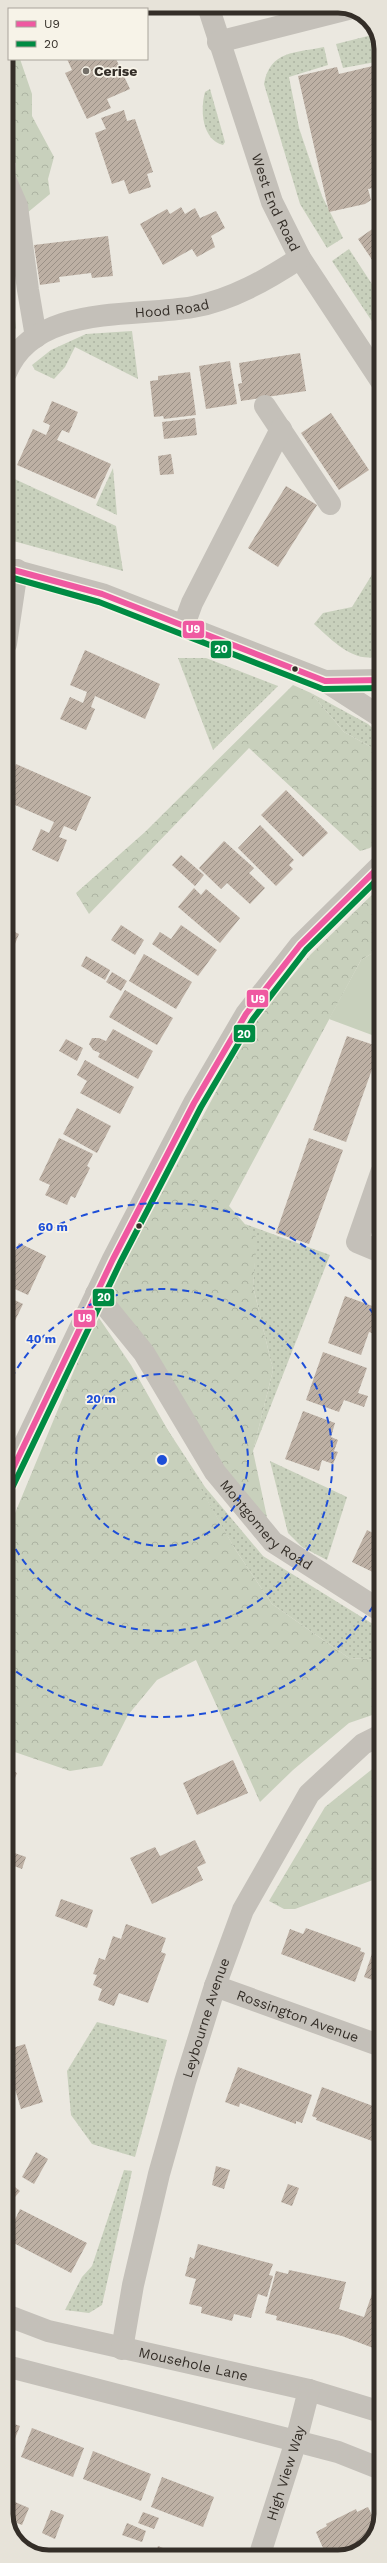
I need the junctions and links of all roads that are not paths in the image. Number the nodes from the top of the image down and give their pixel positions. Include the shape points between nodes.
1 (210, 13) edge
2 (332, 13) edge
3 (218, 42) junction
4 (13, 197) edge
5 (300, 258) junction
6 (36, 337) junction
7 (13, 361) edge
8 (374, 370) edge
9 (265, 406) dead end
10 (281, 429) junction
11 (330, 504) dead end
12 (13, 569) edge
13 (184, 625) junction
14 (374, 680) edge
15 (325, 681) junction
16 (374, 712) edge
17 (374, 872) edge
18 (374, 1192) edge
19 (374, 1249) edge
20 (96, 1294) junction
21 (13, 1468) edge
22 (374, 1607) edge
23 (374, 1738) edge
24 (215, 1986) junction
25 (374, 2043) edge
26 (13, 2318) edge
27 (122, 2349) junction
28 (13, 2368) edge
29 (309, 2390) junction
30 (374, 2410) edge
31 (296, 2441) junction
32 (374, 2466) edge
33 (261, 2550) edge

1 - 3 street, West End Road
2 - 3 street
3 - 5 street, West End Road via 272,202
4 - 6 street via 17,206
5 - 6 street, Hood Road via 270,278 194,307 86,318 59,324
5 - 8 street, West End Road
6 - 7 street, Hood Road
9 - 10 street
10 - 11 street
10 - 13 street via 192,603
12 - 13 street via 102,594
13 - 15 street
14 - 15 street
15 - 16 street
17 - 20 street via 300,945 246,1014 194,1104
18 - 19 street via 356,1242
20 - 21 street
20 - 22 street, Montgomery Road via 144,1353 215,1472 273,1542
23 - 24 street, Leybourne Avenue via 363,1744 309,1794 243,1910
24 - 25 street, Rossington Avenue
24 - 27 street, Leybourne Avenue via 184,2082 159,2174 133,2285
26 - 27 street, Mousehole Lane via 48,2331
27 - 29 street, Mousehole Lane
28 - 31 street
29 - 30 street, Mousehole Lane
29 - 31 street, High View Way
31 - 32 street via 338,2452
31 - 33 street, High View Way

